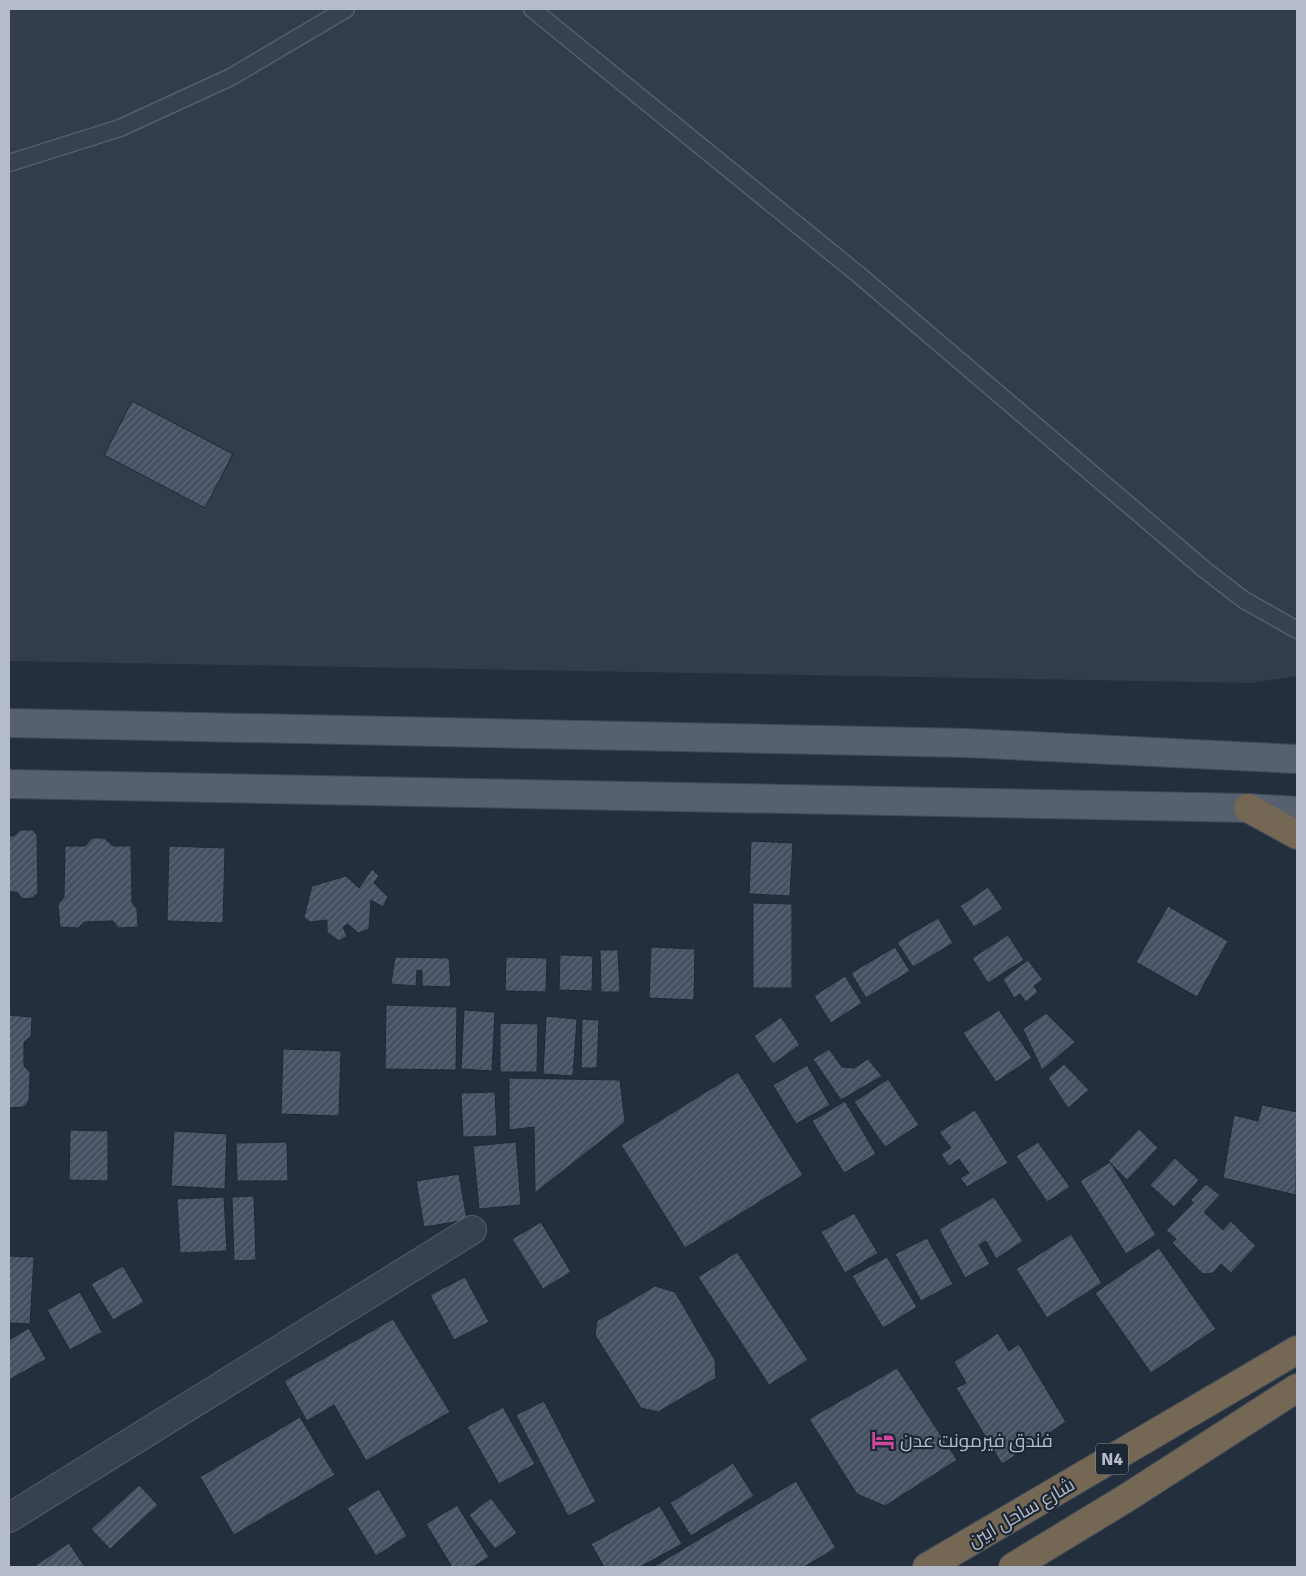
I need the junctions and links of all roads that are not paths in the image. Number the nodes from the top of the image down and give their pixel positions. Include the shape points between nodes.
1 (346, 9) edge
2 (532, 9) edge
3 (9, 163) edge
4 (1297, 630) edge
5 (9, 723) edge
6 (1297, 759) edge
7 (9, 784) edge
8 (1248, 808) junction
9 (1297, 811) edge
10 (1297, 835) edge
11 (472, 1230) dead end
12 (1297, 1350) edge
13 (1297, 1388) edge
14 (9, 1518) edge
15 (927, 1567) edge
16 (1013, 1567) edge

1 - 3 lane via 231,76 120,128
2 - 4 lane via 859,275 1205,570 1244,600
5 - 6 main road via 967,743
7 - 8 main road
8 - 9 main road
8 - 10 highway
11 - 14 street
12 - 15 highway, شارع ساحل ابين / N4
13 - 16 highway, N4

